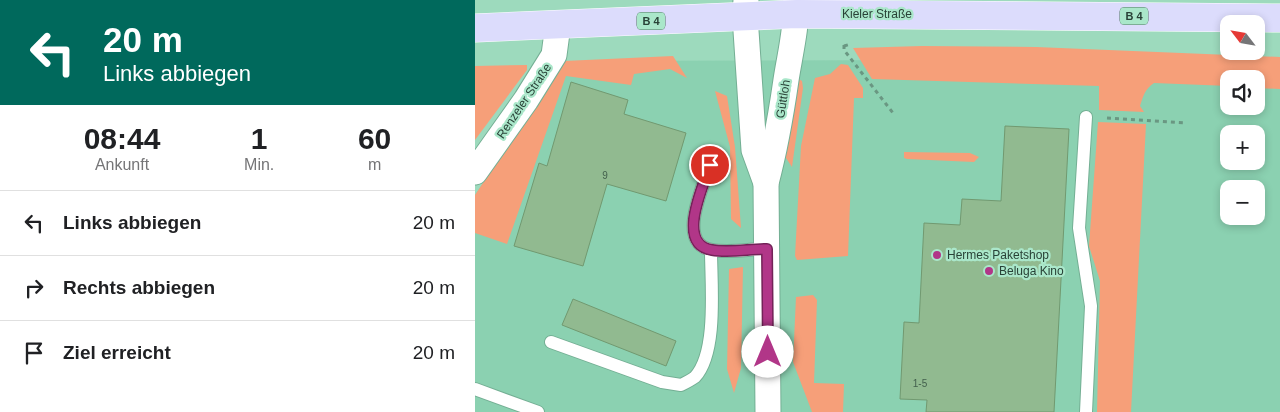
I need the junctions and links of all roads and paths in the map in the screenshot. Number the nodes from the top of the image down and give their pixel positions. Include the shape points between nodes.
1 (797, 7) edge
2 (745, 8) edge
3 (1280, 18) edge
4 (558, 25) junction
5 (475, 28) edge
6 (844, 50) dead end
7 (893, 113) dead end
8 (1086, 117) joint
9 (1186, 123) dead end
10 (710, 165) dead end
11 (475, 172) edge
12 (766, 183) junction
13 (767, 249) junction
14 (711, 250) junction
15 (551, 342) dead end
16 (475, 388) edge
17 (539, 412) edge
18 (768, 412) edge
19 (1086, 412) edge

1 - 2 main road, Kieler Straße / B 4
1 - 3 main road, Kieler Straße / B 4
1 - 12 street, Güttloh via 774,153
2 - 4 main road, Kieler Straße / B 4
2 - 12 street, Güttloh via 754,150
4 - 5 main road, Kieler Straße / B 4
4 - 11 street, Renzeler Straße via 554,55
6 - 7 path
8 - 9 path
8 - 19 lane via 1079,228 1091,306
10 - 14 lane via 692,224 695,237 702,246
12 - 13 street, Güttloh
13 - 14 lane
13 - 18 street, Güttloh
14 - 15 lane via 711,321 707,354 695,377 681,386
16 - 17 lane

